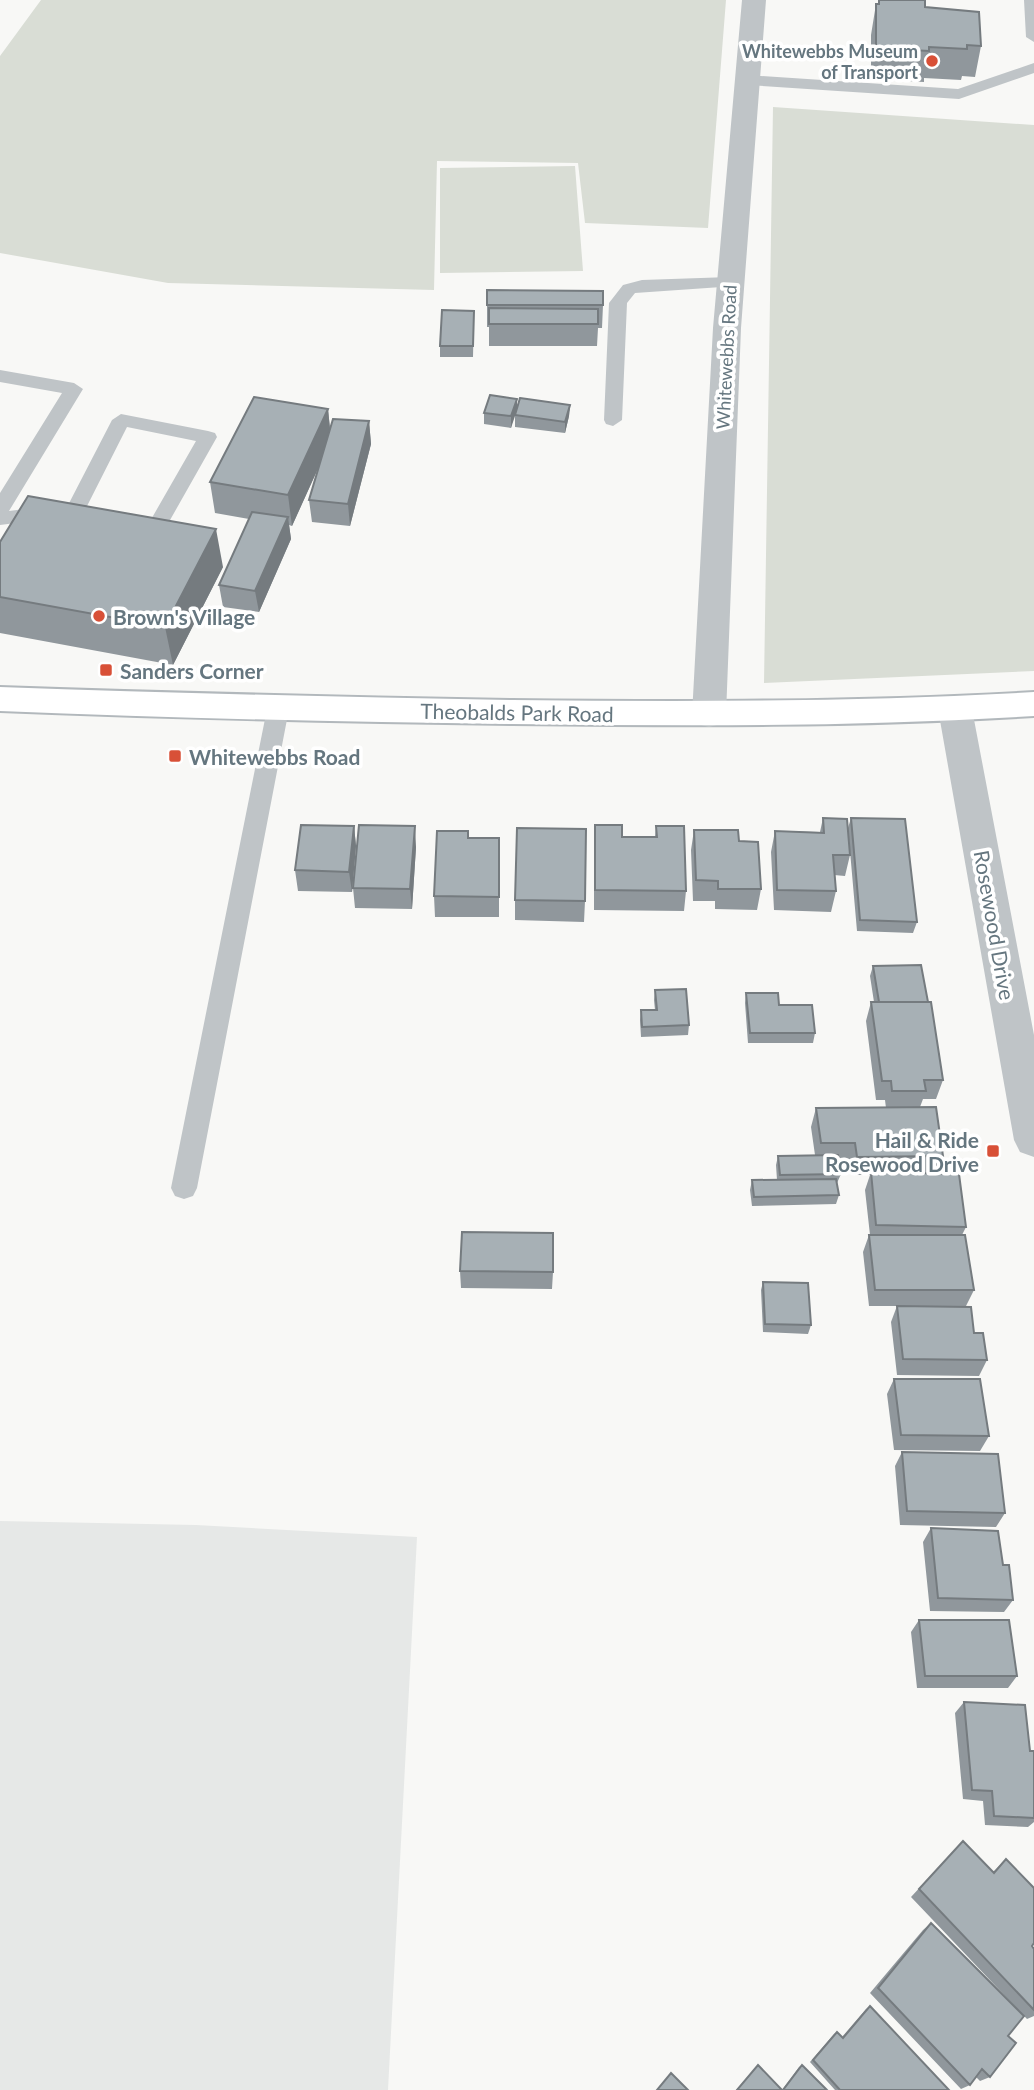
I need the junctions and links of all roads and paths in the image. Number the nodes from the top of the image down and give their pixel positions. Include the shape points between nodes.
1 (754, 0) edge
2 (1031, 0) edge
3 (1034, 37) edge
4 (1034, 68) edge
5 (747, 80) junction
6 (730, 282) junction
7 (0, 376) edge
8 (613, 420) dead end
9 (0, 509) edge
10 (0, 519) edge
11 (115, 521) edge
12 (0, 699) edge
13 (1034, 704) edge
14 (278, 709) junction
15 (955, 709) junction
16 (709, 715) junction
17 (1033, 1123) edge
18 (184, 1188) dead end

1 - 5 street, Whitewebbs Road
2 - 3 lane
4 - 5 lane via 959,94
5 - 6 street, Whitewebbs Road
6 - 8 lane via 629,289 618,303
6 - 16 street, Whitewebbs Road
7 - 9 lane via 74,389
10 - 11 lane via 82,512 121,420 208,437 154,531
12 - 14 street, Theobalds Park Road
13 - 15 street, Theobalds Park Road
14 - 16 street, Theobalds Park Road
14 - 18 lane
15 - 16 street, Theobalds Park Road
15 - 17 street, Rosewood Drive

